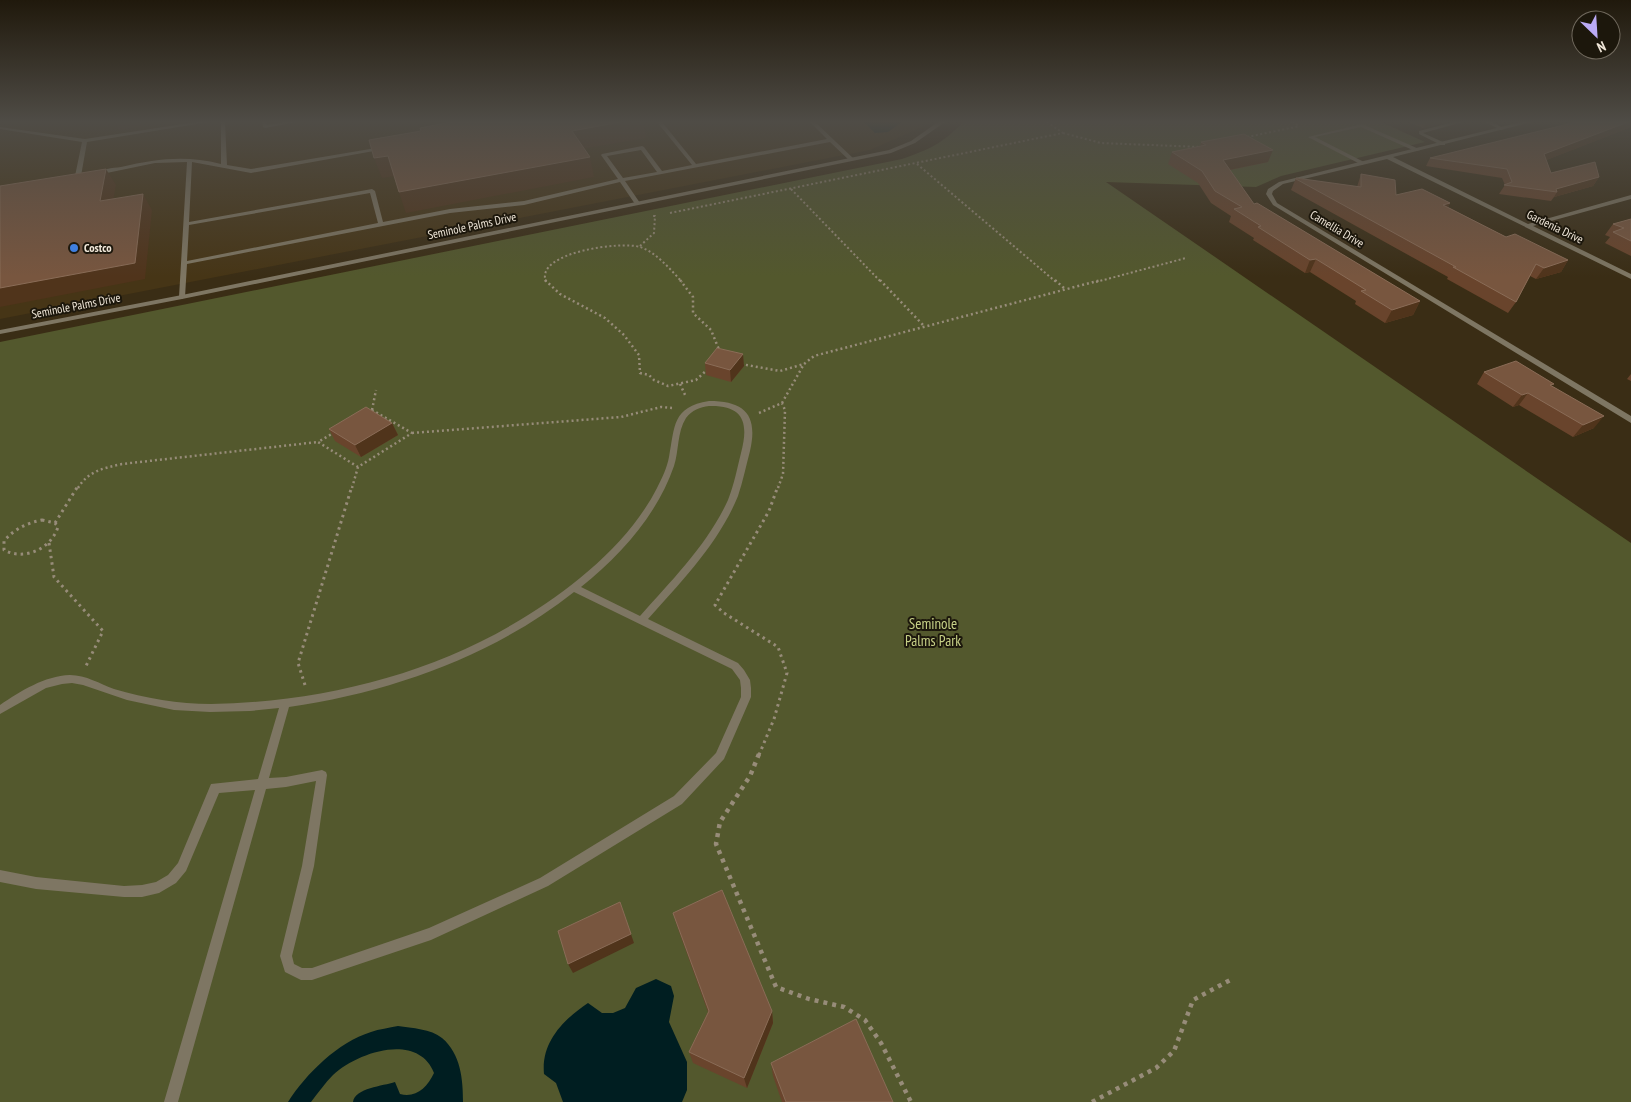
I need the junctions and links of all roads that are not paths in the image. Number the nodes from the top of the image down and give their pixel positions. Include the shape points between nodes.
1 (93, 173) edge
2 (189, 173) edge
3 (617, 173) edge
4 (659, 173) edge
5 (781, 173) edge
6 (1322, 173) edge
7 (1420, 173) edge
8 (78, 176) joint
9 (68, 177) edge
10 (621, 180) junction
11 (1631, 197) edge
12 (637, 203) junction
13 (186, 224) junction
14 (381, 224) junction
15 (1527, 226) junction
16 (184, 263) junction
17 (1631, 277) edge
18 (182, 297) junction
19 (0, 332) edge
20 (1631, 420) edge
21 (574, 587) junction
22 (642, 620) junction
23 (285, 704) junction
24 (0, 710) edge
25 (262, 784) junction
26 (0, 876) edge
27 (170, 1102) edge

1 - 8 lane
2 - 13 lane
3 - 10 lane
4 - 10 lane
5 - 12 street, Seminole Palms Drive
6 - 20 street, Camellia Drive via 1281,183 1270,190 1271,199
7 - 15 street, Gardenia Drive
8 - 9 lane
10 - 12 lane
10 - 14 lane via 524,203 450,211
11 - 15 street
12 - 18 street, Seminole Palms Drive
13 - 14 lane via 372,191
13 - 16 lane
14 - 16 lane
15 - 17 street, Gardenia Drive
16 - 18 lane
18 - 19 street, Seminole Palms Drive
21 - 22 lane
21 - 22 lane via 602,564 647,513 671,464 678,426 685,413 710,403 741,411 747,418 749,430 747,448 729,507 678,581
21 - 23 lane via 524,622 423,670 357,689
22 - 25 lane via 712,653 740,671 748,688 746,697 720,756 678,800 544,882 431,934 312,974 301,974 289,968 286,956 308,866 322,776
23 - 24 lane via 208,708 156,704 69,679 44,684
23 - 25 lane
25 - 26 lane via 215,788 182,867 176,876 148,891 24,882
25 - 27 lane

